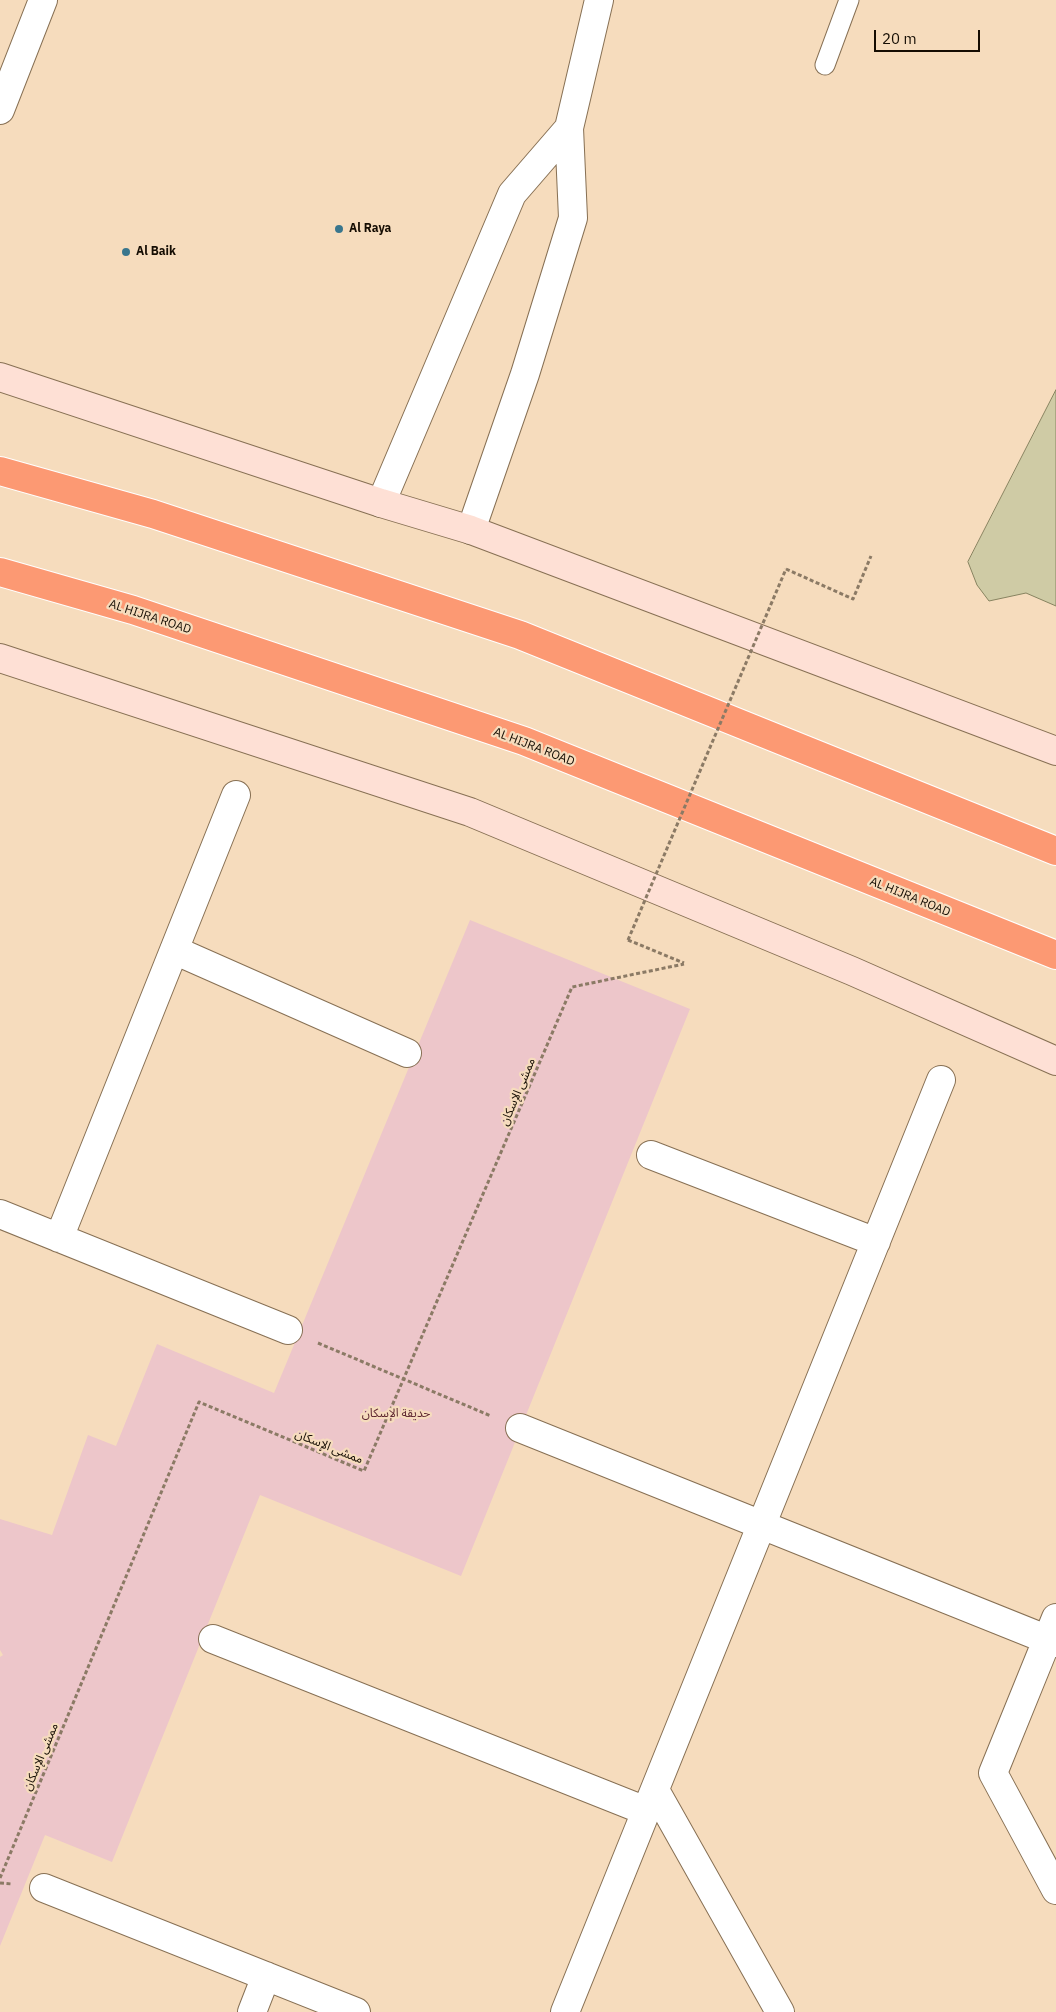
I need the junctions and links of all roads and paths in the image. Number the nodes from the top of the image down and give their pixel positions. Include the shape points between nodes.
1 (43, 0) edge
2 (599, 0) edge
3 (849, 0) edge
4 (825, 65) dead end
5 (0, 110) edge
6 (569, 128) junction
7 (0, 378) edge
8 (0, 471) edge
9 (381, 503) junction
10 (471, 530) junction
11 (871, 556) dead end
12 (0, 572) edge
13 (0, 658) edge
14 (1056, 751) edge
15 (236, 795) dead end
16 (1048, 848) edge
17 (832, 866) junction
18 (174, 950) junction
19 (1056, 955) edge
20 (1056, 971) edge
21 (408, 1053) dead end
22 (1056, 1061) edge
23 (941, 1080) dead end
24 (651, 1155) dead end
25 (0, 1214) edge
26 (59, 1238) junction
27 (876, 1242) junction
28 (288, 1330) joint
29 (404, 1379) junction
30 (520, 1428) joint
31 (762, 1525) junction
32 (1053, 1633) edge
33 (213, 1639) dead end
34 (650, 1801) junction
35 (0, 1878) edge
36 (44, 1888) dead end
37 (1056, 1890) edge
38 (266, 1976) junction
39 (252, 2012) edge
40 (356, 2012) edge
41 (565, 2012) edge
42 (780, 2012) edge

1 - 5 street
2 - 6 street
3 - 4 lane
6 - 9 street via 512,194
6 - 10 street via 573,218 525,374
7 - 9 main road
8 - 16 highway via 153,514 520,634
9 - 10 main road
10 - 14 main road
11 - 29 path, ممشى الإسكان, bridge via 853,598 786,569 628,940 684,964 572,987
12 - 17 highway, AL HIJRA ROAD via 133,610 524,741
13 - 22 main road via 470,812
15 - 18 street
17 - 19 highway, AL HIJRA ROAD
17 - 20 highway
18 - 21 street
18 - 26 street
23 - 27 street
24 - 27 street
25 - 26 street
26 - 28 street
27 - 31 street
28 - 29 path
29 - 30 path
29 - 35 path, ممشى الإسكان via 364,1471 199,1402
30 - 31 street
31 - 32 street
31 - 34 street
32 - 37 street via 993,1772
33 - 34 street
34 - 41 street
34 - 42 street
36 - 38 street
38 - 39 street
38 - 40 street

